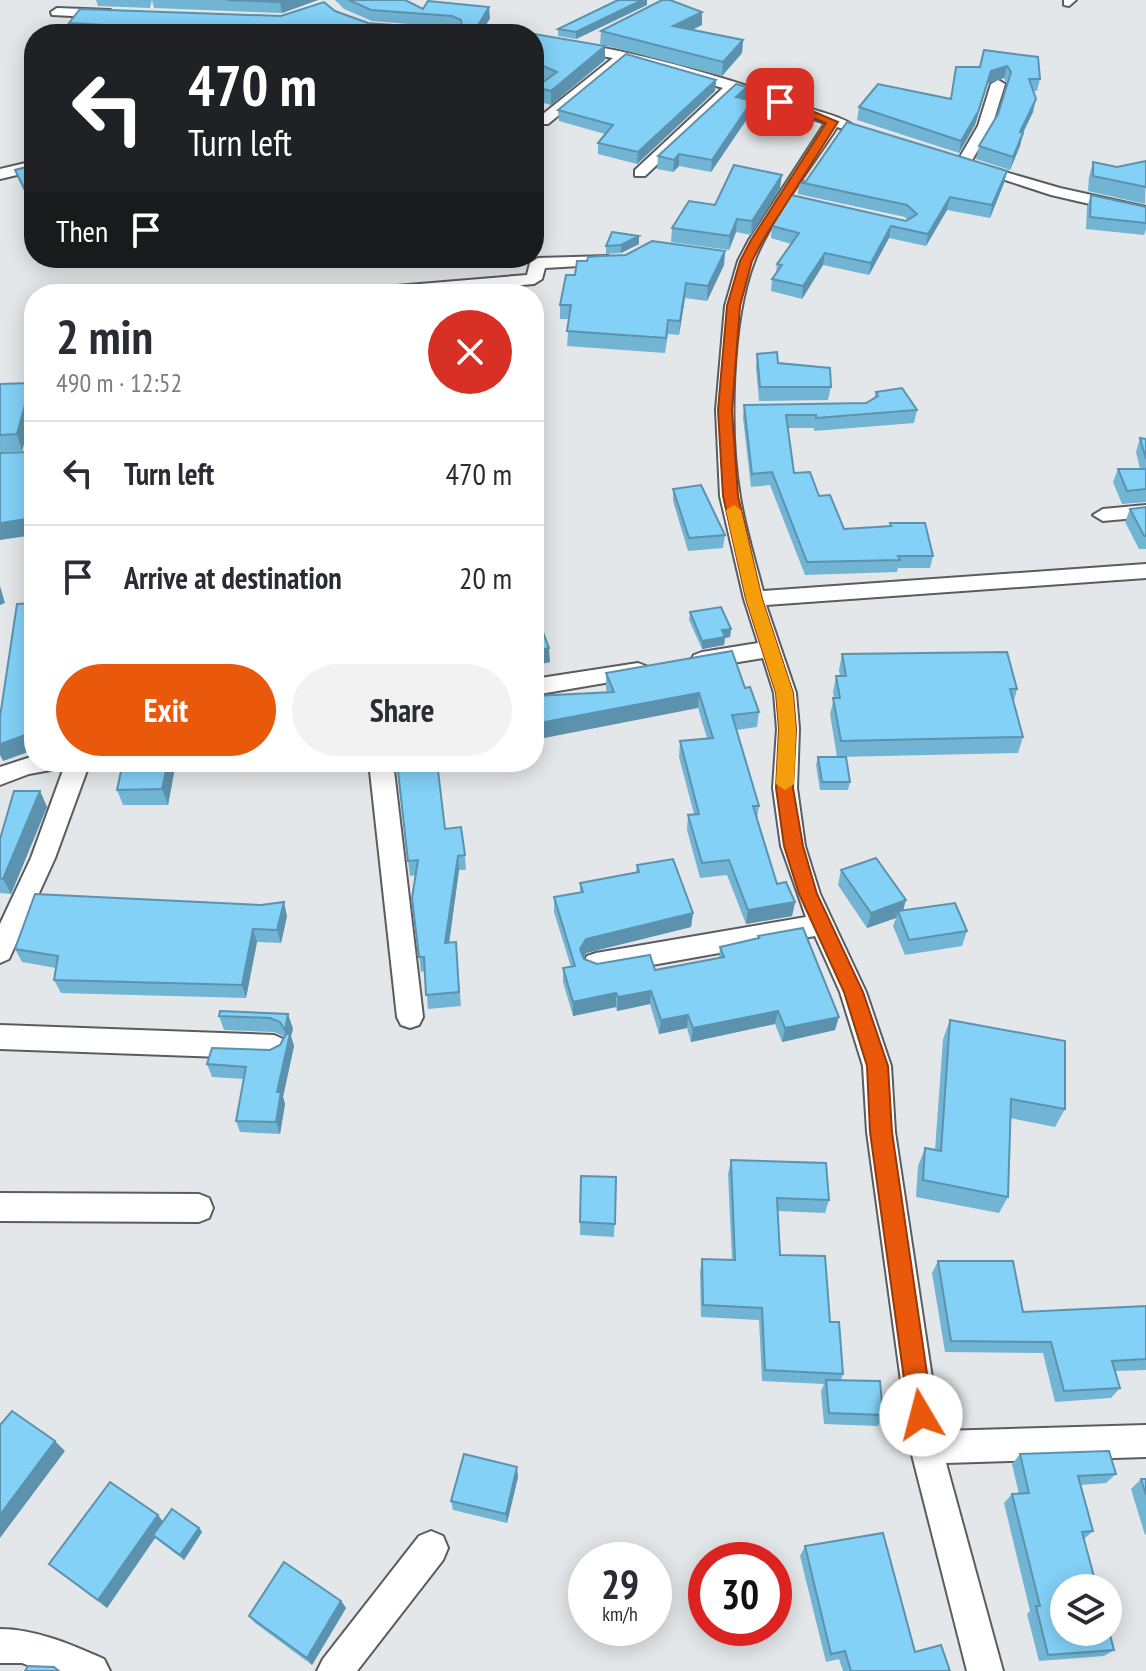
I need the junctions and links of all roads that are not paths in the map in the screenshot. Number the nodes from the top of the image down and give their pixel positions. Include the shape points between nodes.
1 (57, 12) dead end
2 (119, 15) edge
3 (606, 33) edge
4 (544, 41) edge
5 (579, 46) junction
6 (623, 56) junction
7 (998, 84) edge
8 (733, 86) junction
9 (544, 120) edge
10 (833, 122) junction
11 (857, 129) edge
12 (24, 168) edge
13 (640, 173) dead end
14 (0, 174) edge
15 (1146, 202) edge
16 (1127, 209) junction
17 (1146, 212) edge
18 (626, 261) edge
19 (544, 263) edge
20 (537, 268) edge
21 (476, 284) edge
22 (1146, 511) edge
23 (1103, 515) dead end
24 (1146, 571) edge
25 (754, 599) junction
26 (770, 649) junction
27 (544, 685) edge
28 (24, 767) edge
29 (74, 772) edge
30 (382, 772) edge
31 (0, 776) edge
32 (27, 894) junction
33 (58, 896) edge
34 (823, 924) junction
35 (0, 952) edge
36 (596, 964) edge
37 (410, 1017) dead end
38 (0, 1037) edge
39 (274, 1047) edge
40 (0, 1207) edge
41 (199, 1208) dead end
42 (1146, 1441) edge
43 (926, 1447) junction
44 (431, 1548) dead end
45 (0, 1646) edge
46 (92, 1671) edge
47 (335, 1671) edge
48 (985, 1671) edge

1 - 2 street
3 - 5 street
4 - 5 street
5 - 6 street
6 - 8 street
6 - 9 street
7 - 16 street via 985,126 957,160
8 - 10 street
8 - 13 street
10 - 11 street
10 - 25 street via 790,200 738,260 731,323 730,496
12 - 14 street
15 - 16 street
16 - 17 street
18 - 19 street
20 - 21 street via 534,279
22 - 23 street
24 - 25 street
25 - 26 street
26 - 27 street
26 - 34 street via 785,693 785,788 793,846
28 - 31 street
29 - 32 street
30 - 37 street
32 - 33 street
32 - 35 street
34 - 36 street
34 - 43 street via 877,1066 881,1132
38 - 39 street
40 - 41 street
42 - 43 street
43 - 48 street
44 - 47 street
45 - 46 street via 22,1646

